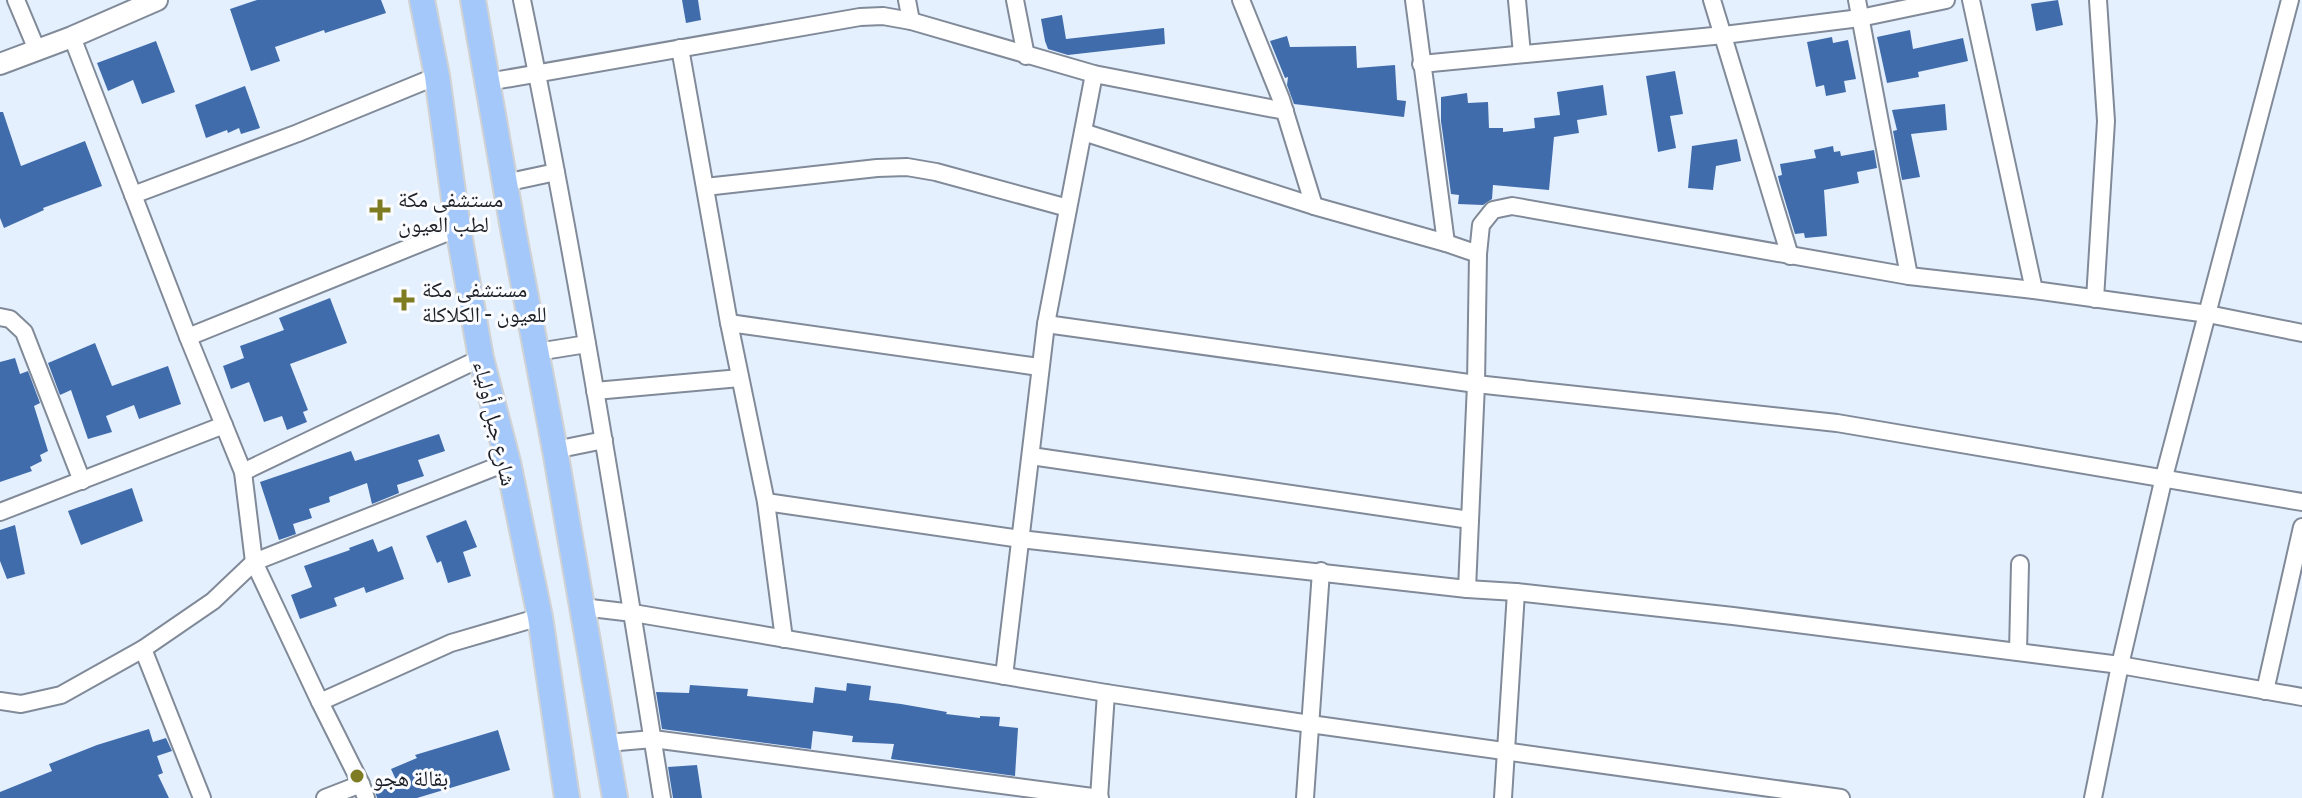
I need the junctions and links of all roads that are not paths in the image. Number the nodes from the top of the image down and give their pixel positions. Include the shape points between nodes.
1 (16, 0) edge
2 (157, 0) edge
3 (422, 0) edge
4 (473, 0) edge
5 (522, 0) edge
6 (907, 0) edge
7 (1015, 0) edge
8 (1241, 0) edge
9 (1414, 0) edge
10 (1517, 0) edge
11 (1712, 0) edge
12 (1857, 0) edge
13 (1946, 0) edge
14 (1971, 0) edge
15 (2098, 0) edge
16 (2290, 0) edge
17 (1860, 18) junction
18 (911, 21) junction
19 (1724, 35) junction
20 (72, 37) junction
21 (680, 48) junction
22 (37, 50) junction
23 (1522, 54) junction
24 (1026, 56) junction
25 (0, 64) edge
26 (1421, 64) junction
27 (537, 73) junction
28 (1094, 74) junction
29 (437, 76) junction
30 (488, 82) junction
31 (1285, 111) junction
32 (1083, 132) junction
33 (556, 172) junction
34 (505, 183) junction
35 (705, 187) junction
36 (133, 195) junction
37 (1314, 206) junction
38 (1068, 208) junction
39 (458, 228) junction
40 (1446, 243) junction
41 (1478, 254) junction
42 (1790, 256) junction
43 (1909, 276) junction
44 (2034, 290) junction
45 (2095, 299) junction
46 (2208, 314) junction
47 (0, 317) edge
48 (729, 323) junction
49 (1046, 324) junction
50 (2302, 333) edge
51 (188, 337) junction
52 (587, 344) junction
53 (537, 352) junction
54 (481, 358) junction
55 (1039, 367) junction
56 (740, 378) junction
57 (1476, 384) junction
58 (595, 391) junction
59 (224, 425) junction
60 (604, 440) junction
61 (555, 450) junction
62 (1031, 456) junction
63 (508, 462) junction
64 (243, 472) junction
65 (2164, 477) junction
66 (82, 481) junction
67 (766, 502) junction
68 (2302, 502) edge
69 (0, 512) edge
70 (1470, 520) junction
71 (2302, 527) edge
72 (1020, 539) junction
73 (254, 562) junction
74 (2020, 564) dead end
75 (2297, 565) edge
76 (1321, 571) junction
77 (1467, 589) junction
78 (1516, 592) junction
79 (582, 607) junction
80 (633, 613) junction
81 (540, 617) junction
82 (784, 639) junction
83 (143, 649) junction
84 (2018, 652) junction
85 (2120, 665) junction
86 (1004, 676) junction
87 (2265, 691) junction
88 (1106, 693) junction
89 (2302, 697) edge
90 (0, 701) edge
91 (320, 702) junction
92 (1310, 724) junction
93 (653, 739) junction
94 (607, 743) junction
95 (1506, 750) junction
96 (364, 791) edge
97 (1830, 797) edge
98 (202, 798) edge
99 (325, 798) edge
100 (567, 798) edge
101 (615, 798) edge
102 (662, 798) edge
103 (1099, 798) edge
104 (1305, 798) edge
105 (1503, 798) edge
106 (2093, 798) edge

1 - 22 street
2 - 20 street
3 - 29 main road, شارع جبل أولياء
4 - 30 main road
5 - 27 street
6 - 18 street
7 - 24 street
8 - 31 street
9 - 26 street
10 - 23 street
11 - 19 street
12 - 17 street
13 - 17 street
14 - 44 street
15 - 45 street via 2106,121
16 - 46 street
17 - 19 street
17 - 43 street
18 - 21 street via 860,17
18 - 24 street
19 - 23 street
19 - 42 street
20 - 22 street
20 - 36 street
21 - 27 street
21 - 35 street
22 - 25 street
23 - 26 street
24 - 28 street
26 - 40 street
27 - 30 street
27 - 33 street
28 - 31 street
28 - 32 street
29 - 36 street
29 - 39 main road, شارع جبل أولياء
30 - 34 main road
31 - 37 street
32 - 37 street
32 - 38 street
33 - 34 street
33 - 52 street
34 - 53 main road
35 - 38 street via 907,167
35 - 48 street
36 - 51 street
37 - 40 street
38 - 49 street
39 - 51 street
39 - 54 main road, شارع جبل أولياء
40 - 41 street
41 - 42 street via 1481,225 1493,210 1512,206
41 - 57 street
42 - 43 street
43 - 44 street
44 - 45 street
45 - 46 street
46 - 50 street
46 - 65 street
47 - 66 street via 24,332
48 - 55 street
48 - 56 street
49 - 55 street
49 - 57 street
51 - 59 street
52 - 53 street
52 - 58 street
53 - 61 main road
54 - 63 main road, شارع جبل أولياء
54 - 64 street
55 - 62 street
56 - 58 street
56 - 67 street
57 - 65 street via 1837,423
57 - 70 street
58 - 60 street
59 - 64 street
59 - 66 street
60 - 61 street
60 - 80 street
61 - 79 main road
62 - 70 street
62 - 72 street
63 - 73 street
63 - 81 main road, شارع جبل أولياء
64 - 73 street
65 - 68 street
65 - 85 street
66 - 69 street
67 - 72 street
67 - 82 street
70 - 77 street
71 - 75 street
72 - 76 street
72 - 86 street
73 - 83 street via 213,601
73 - 91 street
74 - 84 street
75 - 87 street
76 - 77 street
76 - 92 street
77 - 78 street
78 - 84 street
78 - 95 street
79 - 80 street
79 - 94 main road
80 - 82 street
80 - 93 street
81 - 91 street via 451,643
81 - 100 main road, شارع جبل أولياء
82 - 86 street
83 - 90 street via 61,695 21,704
83 - 98 street
84 - 85 street
85 - 87 street
85 - 106 street
86 - 88 street
87 - 89 street
88 - 92 street
88 - 103 street
91 - 96 street
92 - 95 street
92 - 104 street
93 - 94 street
93 - 102 street
93 - 103 street
94 - 101 main road
95 - 97 street
95 - 105 street
96 - 99 street

